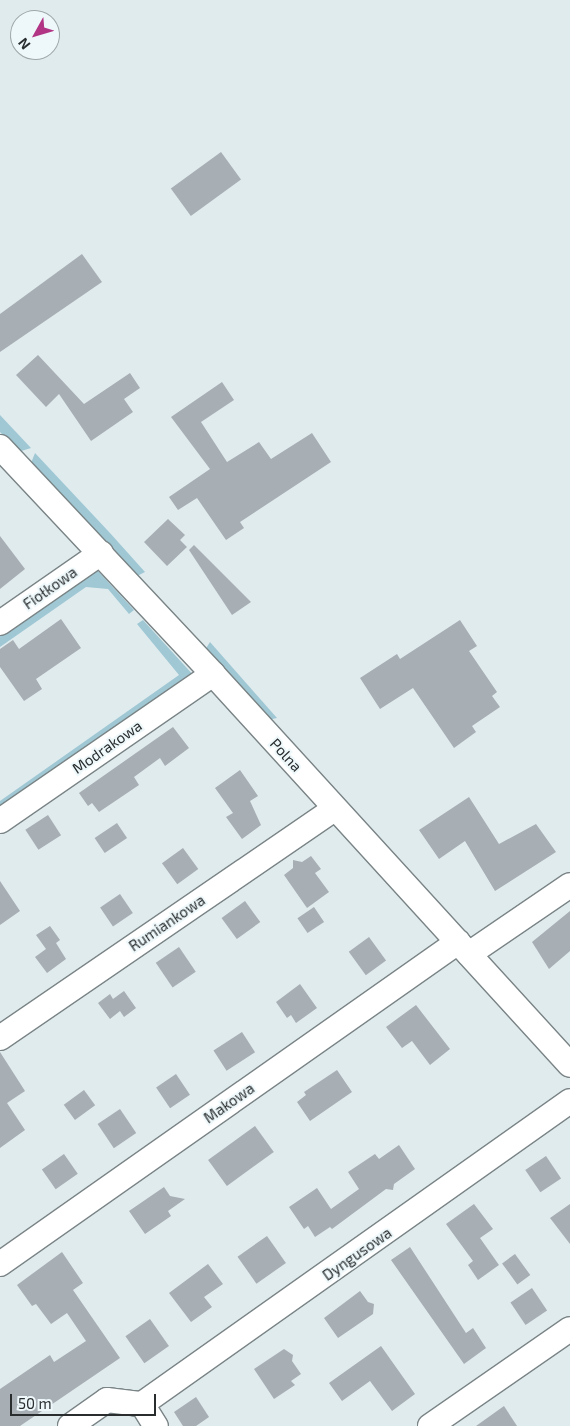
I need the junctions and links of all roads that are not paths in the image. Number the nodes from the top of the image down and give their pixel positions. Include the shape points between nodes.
1 (0, 447) edge
2 (101, 553) junction
3 (0, 624) edge
4 (214, 674) junction
5 (334, 809) junction
6 (0, 821) edge
7 (570, 885) edge
8 (463, 948) junction
9 (0, 1038) edge
10 (570, 1065) edge
11 (570, 1101) edge
12 (0, 1264) edge
13 (570, 1329) edge
14 (142, 1404) junction
15 (70, 1426) edge
16 (156, 1426) edge
17 (430, 1426) edge

1 - 2 street, Polna
2 - 3 street, Fiołkowa
2 - 4 street, Polna
4 - 5 street, Polna
4 - 6 street, Modrakowa
5 - 8 street, Polna
5 - 9 street, Rumiankowa
7 - 8 street, Makowa
8 - 10 street, Polna
8 - 12 street, Makowa
11 - 14 street, Dyngusowa
13 - 17 street
14 - 15 street via 107,1400
14 - 16 street

